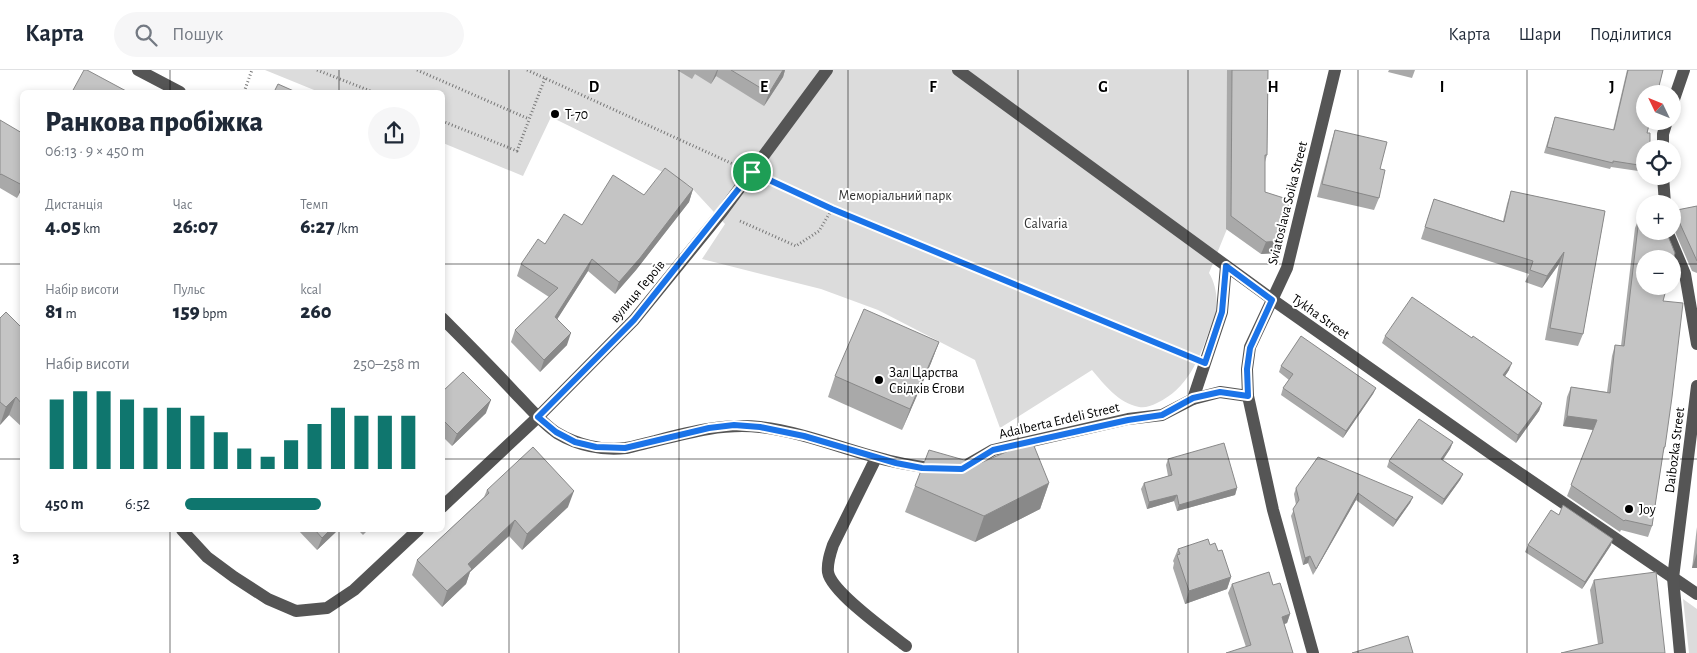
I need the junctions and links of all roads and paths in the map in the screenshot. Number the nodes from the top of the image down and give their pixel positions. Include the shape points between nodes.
1 (138, 70) edge
2 (252, 70) edge
3 (317, 70) edge
4 (417, 70) edge
5 (527, 70) edge
6 (827, 70) edge
7 (958, 70) edge
8 (1334, 70) edge
9 (1684, 70) edge
10 (546, 78) junction
11 (1679, 85) edge
12 (176, 90) edge
13 (245, 90) edge
14 (368, 90) edge
15 (529, 119) junction
16 (445, 122) edge
17 (752, 172) junction
18 (832, 209) junction
19 (722, 212) junction
20 (1672, 240) edge
21 (1226, 266) junction
22 (1272, 300) junction
23 (445, 321) edge
24 (1697, 344) edge
25 (1205, 363) junction
26 (1697, 386) edge
27 (1248, 396) junction
28 (1193, 398) junction
29 (538, 417) junction
30 (876, 458) junction
31 (445, 504) edge
32 (184, 532) edge
33 (416, 532) edge
34 (1673, 578) junction
35 (1697, 594) edge
36 (906, 646) dead end
37 (1314, 653) edge
38 (1680, 653) edge

1 - 12 street
2 - 13 path
3 - 14 path
4 - 15 path
5 - 10 path
6 - 17 street, вулиця Героїв
7 - 21 street, Tykha Street
8 - 22 street, Sviatoslava Soika Street via 1287,268
9 - 11 street
10 - 15 path
10 - 17 path
15 - 16 path via 517,151
17 - 18 path
17 - 19 street, вулиця Героїв
18 - 19 path via 819,231 796,246
18 - 25 path
19 - 29 street, вулиця Героїв via 634,320
20 - 24 street via 1685,274
21 - 22 street, Tykha Street
21 - 25 street via 1222,312
22 - 27 street, Sviatoslava Soika Street via 1250,348
22 - 34 street, Tykha Street
23 - 29 street, Adalberta Erdeli Street
25 - 28 street
26 - 34 street, Daibozka Street
27 - 28 street, Adalberta Erdeli Street via 1220,392
27 - 37 street via 1273,510
28 - 30 street, Adalberta Erdeli Street via 1162,415 993,450 962,469 922,468
29 - 30 street, Adalberta Erdeli Street via 569,439 596,447 625,448 734,425 804,436
29 - 31 street, вулиця Героїв
30 - 36 street via 833,545 828,573 834,585 858,608
32 - 33 street via 207,557 234,577 268,599 296,611 327,608 354,590
34 - 35 street, Tykha Street
34 - 38 street, Daibozka Street

